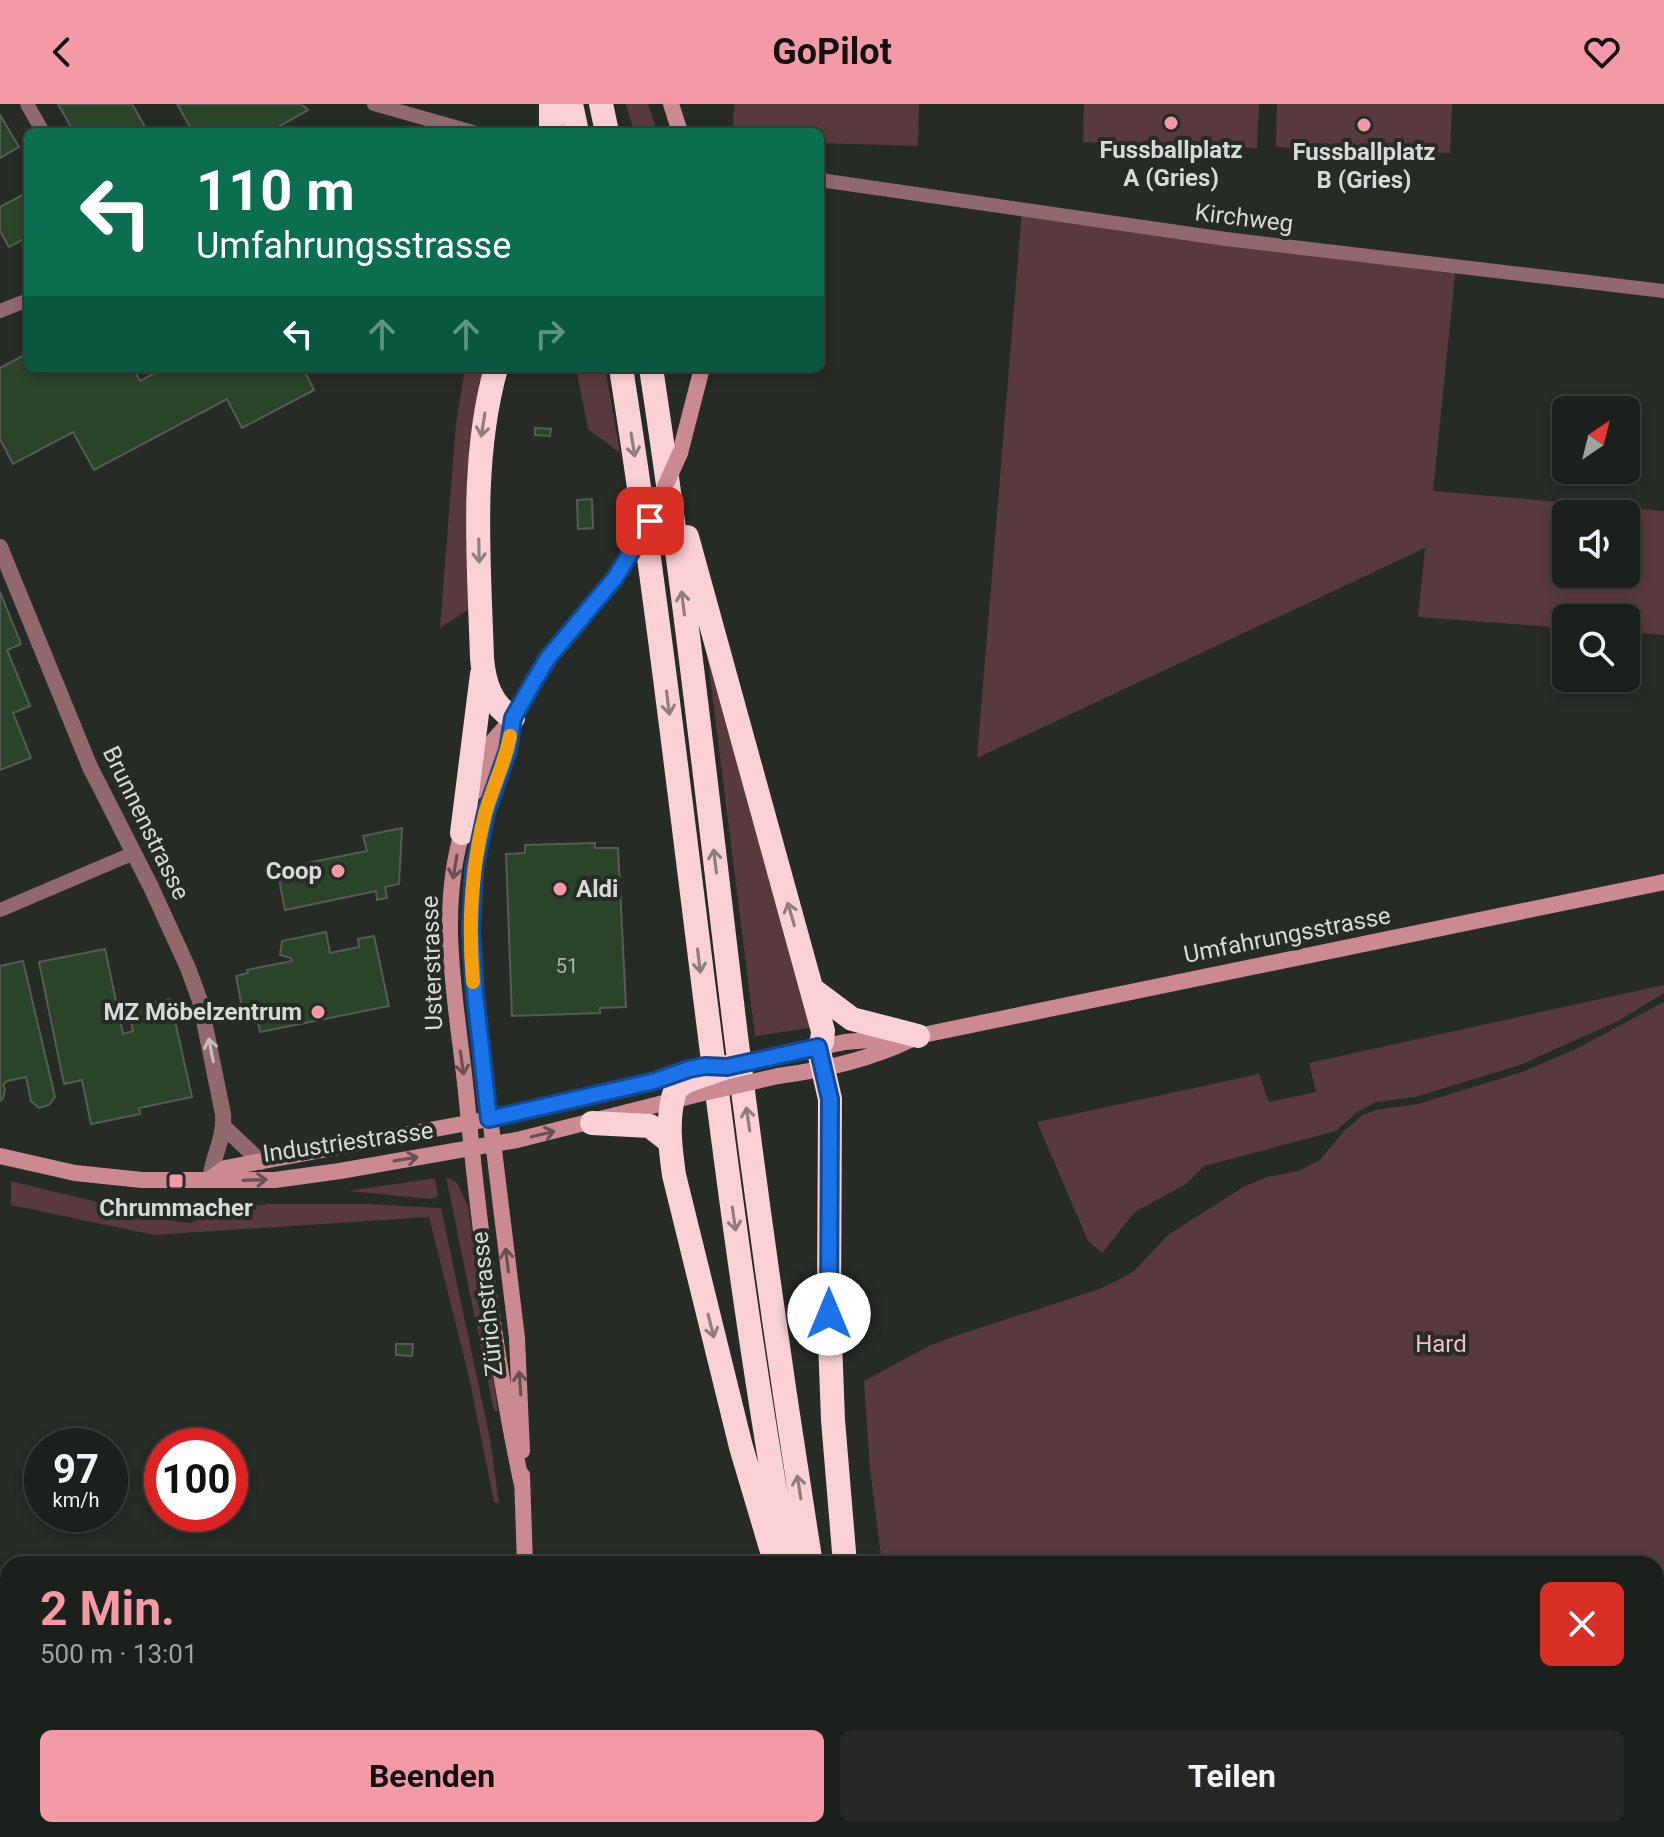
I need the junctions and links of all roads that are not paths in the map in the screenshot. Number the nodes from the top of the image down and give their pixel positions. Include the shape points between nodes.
1 (27, 104) edge
2 (374, 104) edge
3 (551, 104) edge
4 (571, 104) edge
5 (601, 104) edge
6 (671, 104) edge
7 (41, 128) edge
8 (459, 128) edge
9 (551, 128) edge
10 (576, 128) edge
11 (606, 128) edge
12 (679, 128) edge
13 (824, 181) edge
14 (1664, 291) edge
15 (24, 302) edge
16 (0, 311) edge
17 (495, 372) edge
18 (622, 372) edge
19 (652, 372) edge
20 (701, 372) edge
21 (662, 442) junction
22 (0, 547) edge
23 (483, 668) junction
24 (513, 718) junction
25 (462, 833) junction
26 (134, 853) junction
27 (1664, 882) edge
28 (0, 910) edge
29 (812, 989) junction
30 (918, 1036) junction
31 (820, 1058) junction
32 (727, 1067) joint
33 (686, 1086) junction
34 (489, 1119) junction
35 (469, 1123) junction
36 (592, 1123) junction
37 (224, 1127) junction
38 (669, 1141) junction
39 (493, 1145) junction
40 (472, 1148) junction
41 (0, 1156) edge
42 (261, 1162) junction
43 (210, 1179) junction
44 (522, 1485) junction
45 (525, 1556) edge
46 (773, 1556) edge
47 (787, 1556) edge
48 (810, 1556) edge
49 (844, 1556) edge

1 - 7 street
2 - 8 street
3 - 9 highway
4 - 10 highway
5 - 11 highway
6 - 12 main road
13 - 14 street, Kirchweg via 1226,239
15 - 16 street
17 -> 23 highway via 480,449
18 -> 47 highway via 747,1318
19 - 21 highway
20 - 24 main road, Usterstrasse, bridge via 670,481 643,536 548,658
29 -> 21 highway
48 -> 21 highway via 737,1038
22 - 26 street, Brunnenstrasse via 90,767
23 - 24 highway via 495,704
23 - 25 highway
24 - 25 main road, Usterstrasse via 493,741
24 - 34 main road, Usterstrasse via 482,828 471,904
25 -> 35 main road, Usterstrasse via 450,934
26 - 28 street
37 -> 26 street, Brunnenstrasse via 206,1026 188,968
27 - 30 main road, Umfahrungsstrasse
29 - 30 highway via 852,1019
29 - 31 highway via 823,1031
30 - 31 main road, Umfahrungsstrasse via 884,1052
31 - 32 main road, Umfahrungsstrasse, bridge via 769,1058
31 - 33 main road, Umfahrungsstrasse, bridge via 778,1076
31 - 49 highway via 830,1099 829,1314
32 - 33 highway, bridge
33 - 34 main road, Umfahrungsstrasse via 655,1081
33 - 36 main road, Umfahrungsstrasse
33 - 38 highway
34 - 35 main road, Umfahrungsstrasse
34 - 39 main road, Zürichstrasse
35 - 40 main road, Zürichstrasse
35 - 42 main road, Industriestrasse
36 - 38 highway via 650,1126
39 -> 36 main road, Umfahrungsstrasse
37 - 42 street
37 - 43 street, Brunnenstrasse
38 -> 46 highway via 741,1447
39 - 40 main road, Industriestrasse
44 -> 39 main road, Zürichstrasse via 517,1338
43 -> 40 main road, Industriestrasse via 299,1177
40 - 44 main road, Zürichstrasse via 505,1408
41 - 43 main road, Industriestrasse via 75,1173
42 - 43 main road, Industriestrasse via 225,1168
44 - 45 main road, Zürichstrasse

